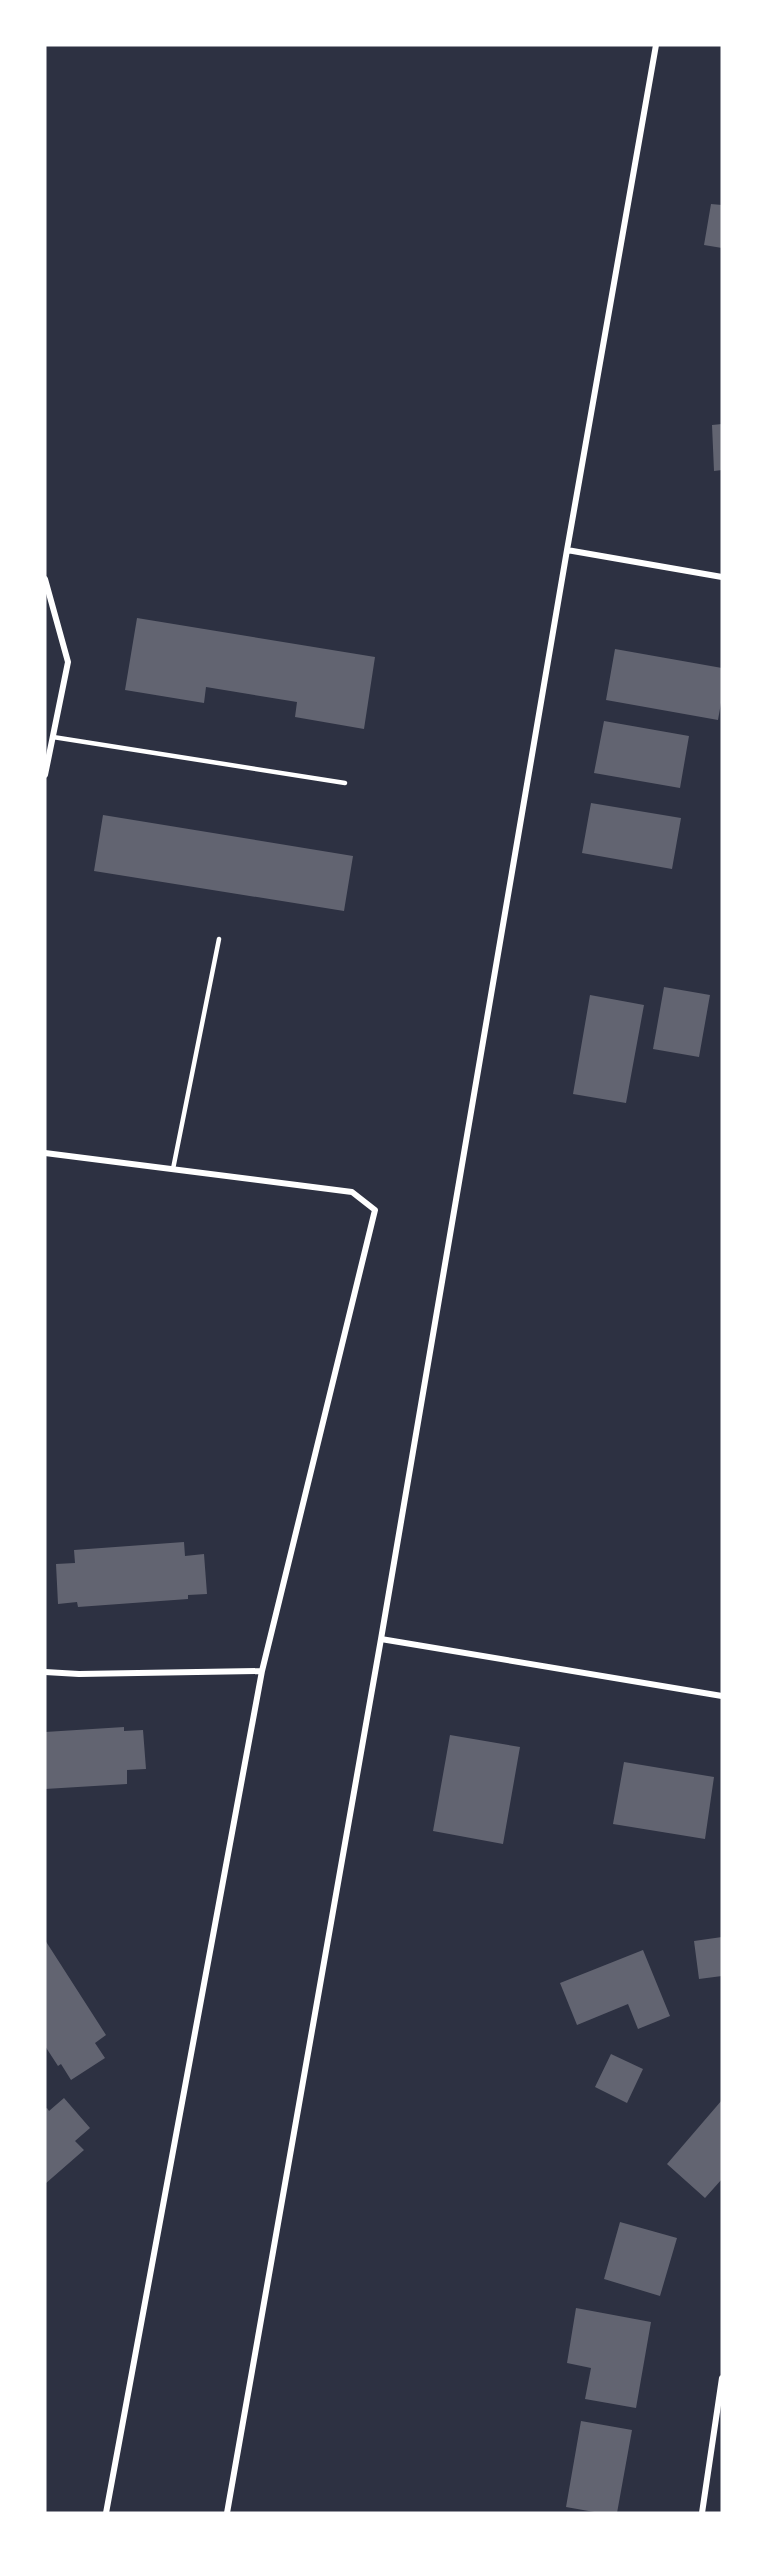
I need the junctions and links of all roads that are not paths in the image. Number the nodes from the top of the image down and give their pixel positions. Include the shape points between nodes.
1 (656, 45) edge
2 (567, 550) junction
3 (722, 577) edge
4 (45, 579) edge
5 (52, 737) junction
6 (45, 775) edge
7 (345, 783) dead end
8 (219, 939) dead end
9 (45, 1153) edge
10 (173, 1169) junction
11 (381, 1639) junction
12 (262, 1671) junction
13 (45, 1672) edge
14 (722, 1696) edge
15 (722, 2378) edge
16 (105, 2513) edge
17 (227, 2513) edge
18 (702, 2513) edge

1 - 2 street
2 - 3 street
2 - 11 street
4 - 5 street via 68,662
5 - 6 street
5 - 7 lane
8 - 10 lane
9 - 10 street
10 - 12 street via 352,1192 375,1210
11 - 14 street
11 - 17 street
12 - 13 street
12 - 16 street
15 - 18 street

